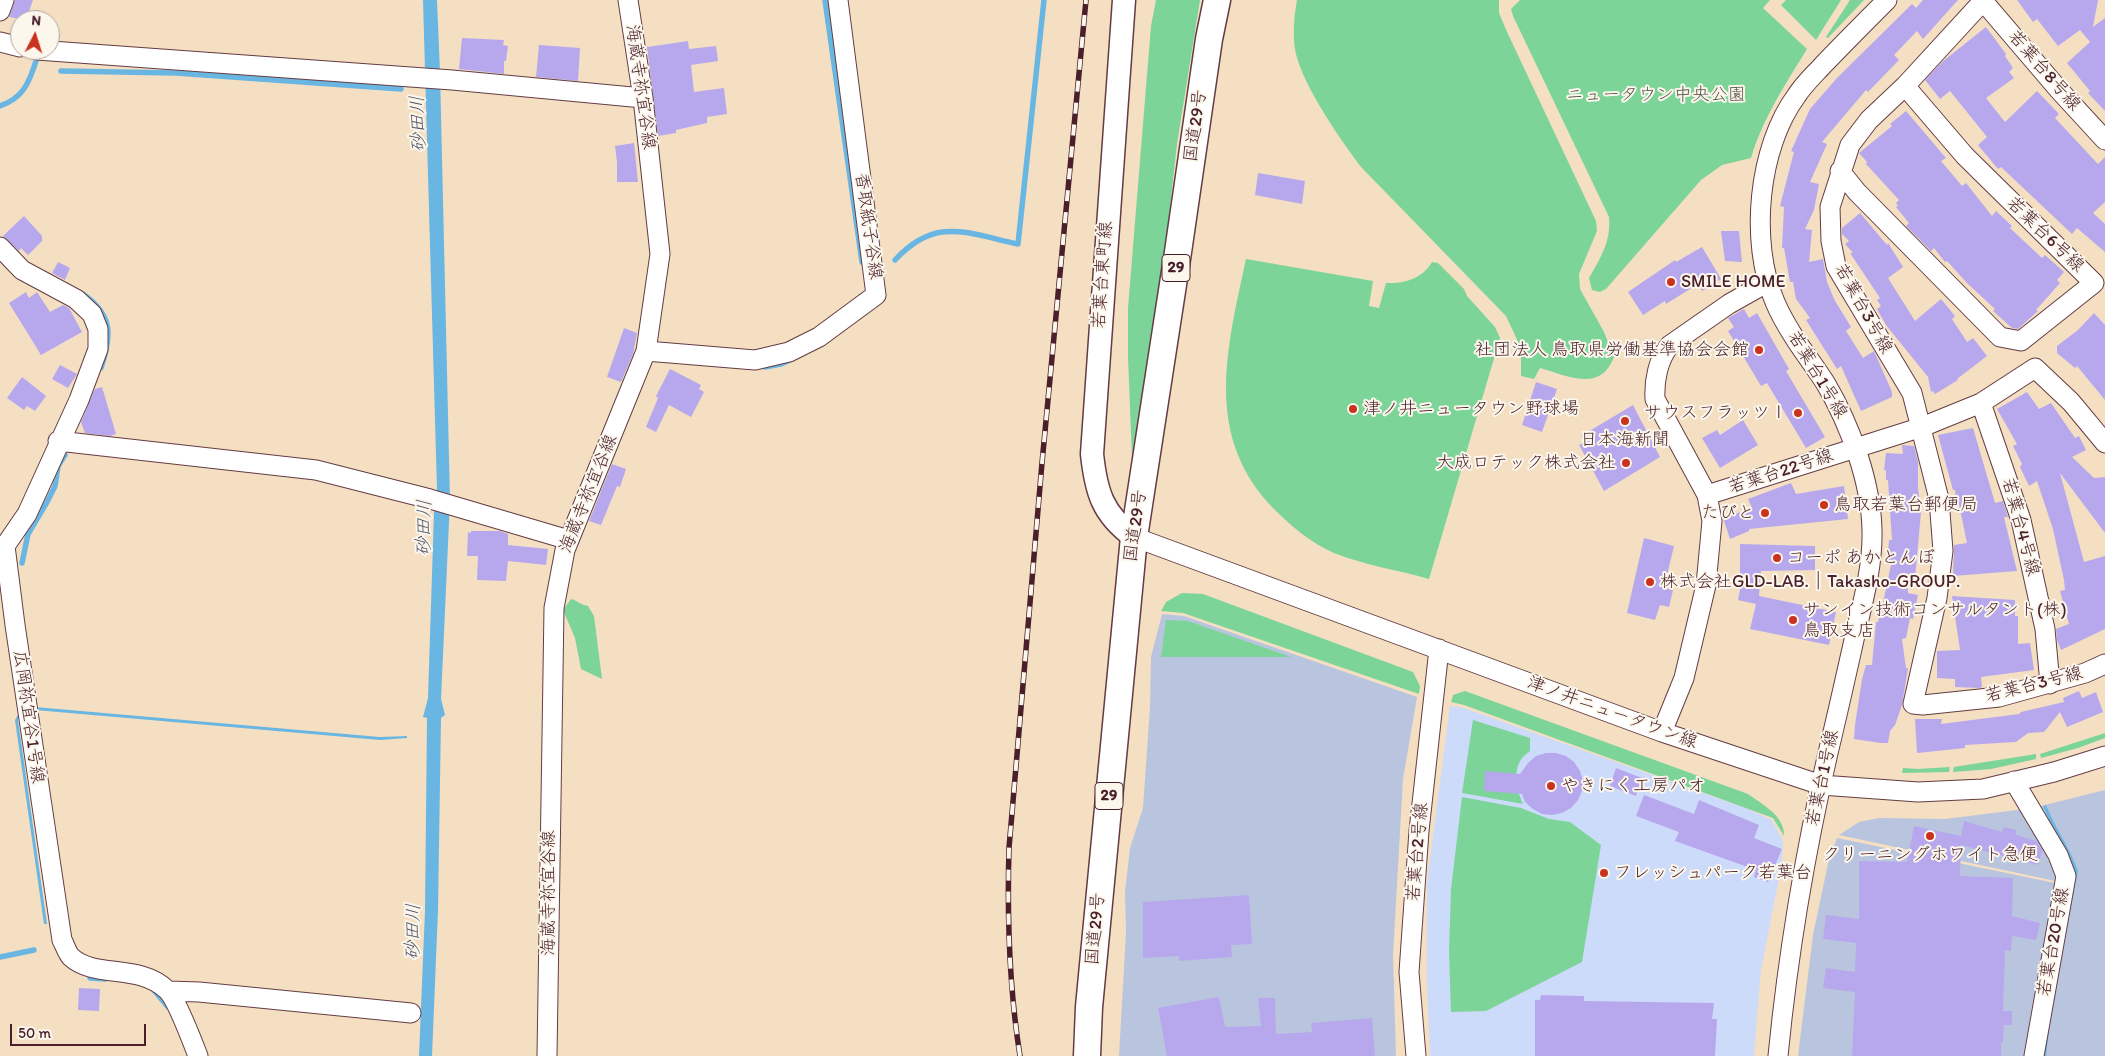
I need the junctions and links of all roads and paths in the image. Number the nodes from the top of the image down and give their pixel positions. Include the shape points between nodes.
1 (628, 0) edge
2 (838, 0) edge
3 (1124, 0) edge
4 (1217, 0) edge
5 (1887, 0) edge
6 (1984, 0) edge
7 (60, 52) edge
8 (1905, 86) junction
9 (643, 98) junction
10 (2105, 140) edge
11 (1840, 171) junction
12 (0, 247) edge
13 (1768, 282) junction
14 (646, 351) junction
15 (1981, 403) junction
16 (1922, 427) junction
17 (58, 441) junction
18 (2105, 443) edge
19 (1854, 448) junction
20 (1707, 495) junction
21 (1134, 537) junction
22 (569, 540) junction
23 (1439, 649) junction
24 (2105, 664) edge
25 (2050, 684) junction
26 (1662, 732) junction
27 (2105, 756) edge
28 (2014, 781) junction
29 (1821, 785) junction
30 (169, 991) junction
31 (410, 1013) dead end
32 (198, 1056) edge
33 (548, 1056) edge
34 (1087, 1056) edge
35 (1416, 1056) edge
36 (1778, 1056) edge
37 (2034, 1056) edge

1 - 9 street, 海蔵寺祢宜谷線
2 - 14 street, 香取紙子谷線 via 876,295 819,337 780,354 755,360
3 - 21 main road, 若葉台東町線 via 1092,454 1095,484 1104,507 1118,526
4 - 21 highway, 国道29号 / 29
5 - 13 street, 若葉台1号線 via 1798,93 1782,121 1769,153 1761,215 1762,252
6 - 8 street, 若葉台3号線
6 - 10 street, 若葉台8号線
7 - 9 street
8 - 11 street, 若葉台3号線 via 1868,120 1850,145
8 - 11 street, 若葉台6号線 via 1965,156 2094,283 2021,341 2000,337
9 - 14 street, 海蔵寺祢宜谷線 via 660,254
11 - 16 street, 若葉台3号線 via 1830,207 1836,266 1912,394
12 - 17 street, 広岡祢宜谷1号線 via 22,270 76,299 92,314 98,330 98,350 79,400
13 - 19 street, 若葉台1号線 via 1779,310 1826,384
13 - 20 street via 1729,304 1670,345 1664,352 1654,384 1655,399
14 - 22 street, 海蔵寺祢宜谷線
15 - 16 street
15 - 18 street via 2035,368 2072,402
15 - 25 street, 若葉台4号線 via 2021,520 2045,629
16 - 19 street
16 - 25 street, 若葉台3号線 via 1939,499 1943,551 1937,598 1913,704 1999,697
17 - 22 street via 316,470
17 - 30 street, 広岡祢宜谷1号線 via 27,514 5,546 59,926 70,956 87,966 152,978
19 - 20 street, 若葉台22号線
19 - 29 street, 若葉台1号線 via 1865,482 1872,530 1868,579
20 - 26 street via 1712,521 1706,584 1684,678
21 - 23 street, 津ノ井ニュータウン線
21 - 34 highway, 国道29号 / 29
22 - 33 street, 海蔵寺祢宜谷線 via 554,608
23 - 26 street, 津ノ井ニュータウン線
23 - 35 street, 若葉台2号線 via 1419,831 1409,972
24 - 25 street, 若葉台3号線
26 - 29 street, 津ノ井ニュータウン線
27 - 28 street, 津ノ井ニュータウン線
28 - 29 street, 津ノ井ニュータウン線 via 1984,789 1918,792
28 - 37 street, 若葉台20号線 via 2058,855 2066,876
29 - 36 street, 若葉台1号線 via 1795,915
30 - 31 street
30 - 32 street

